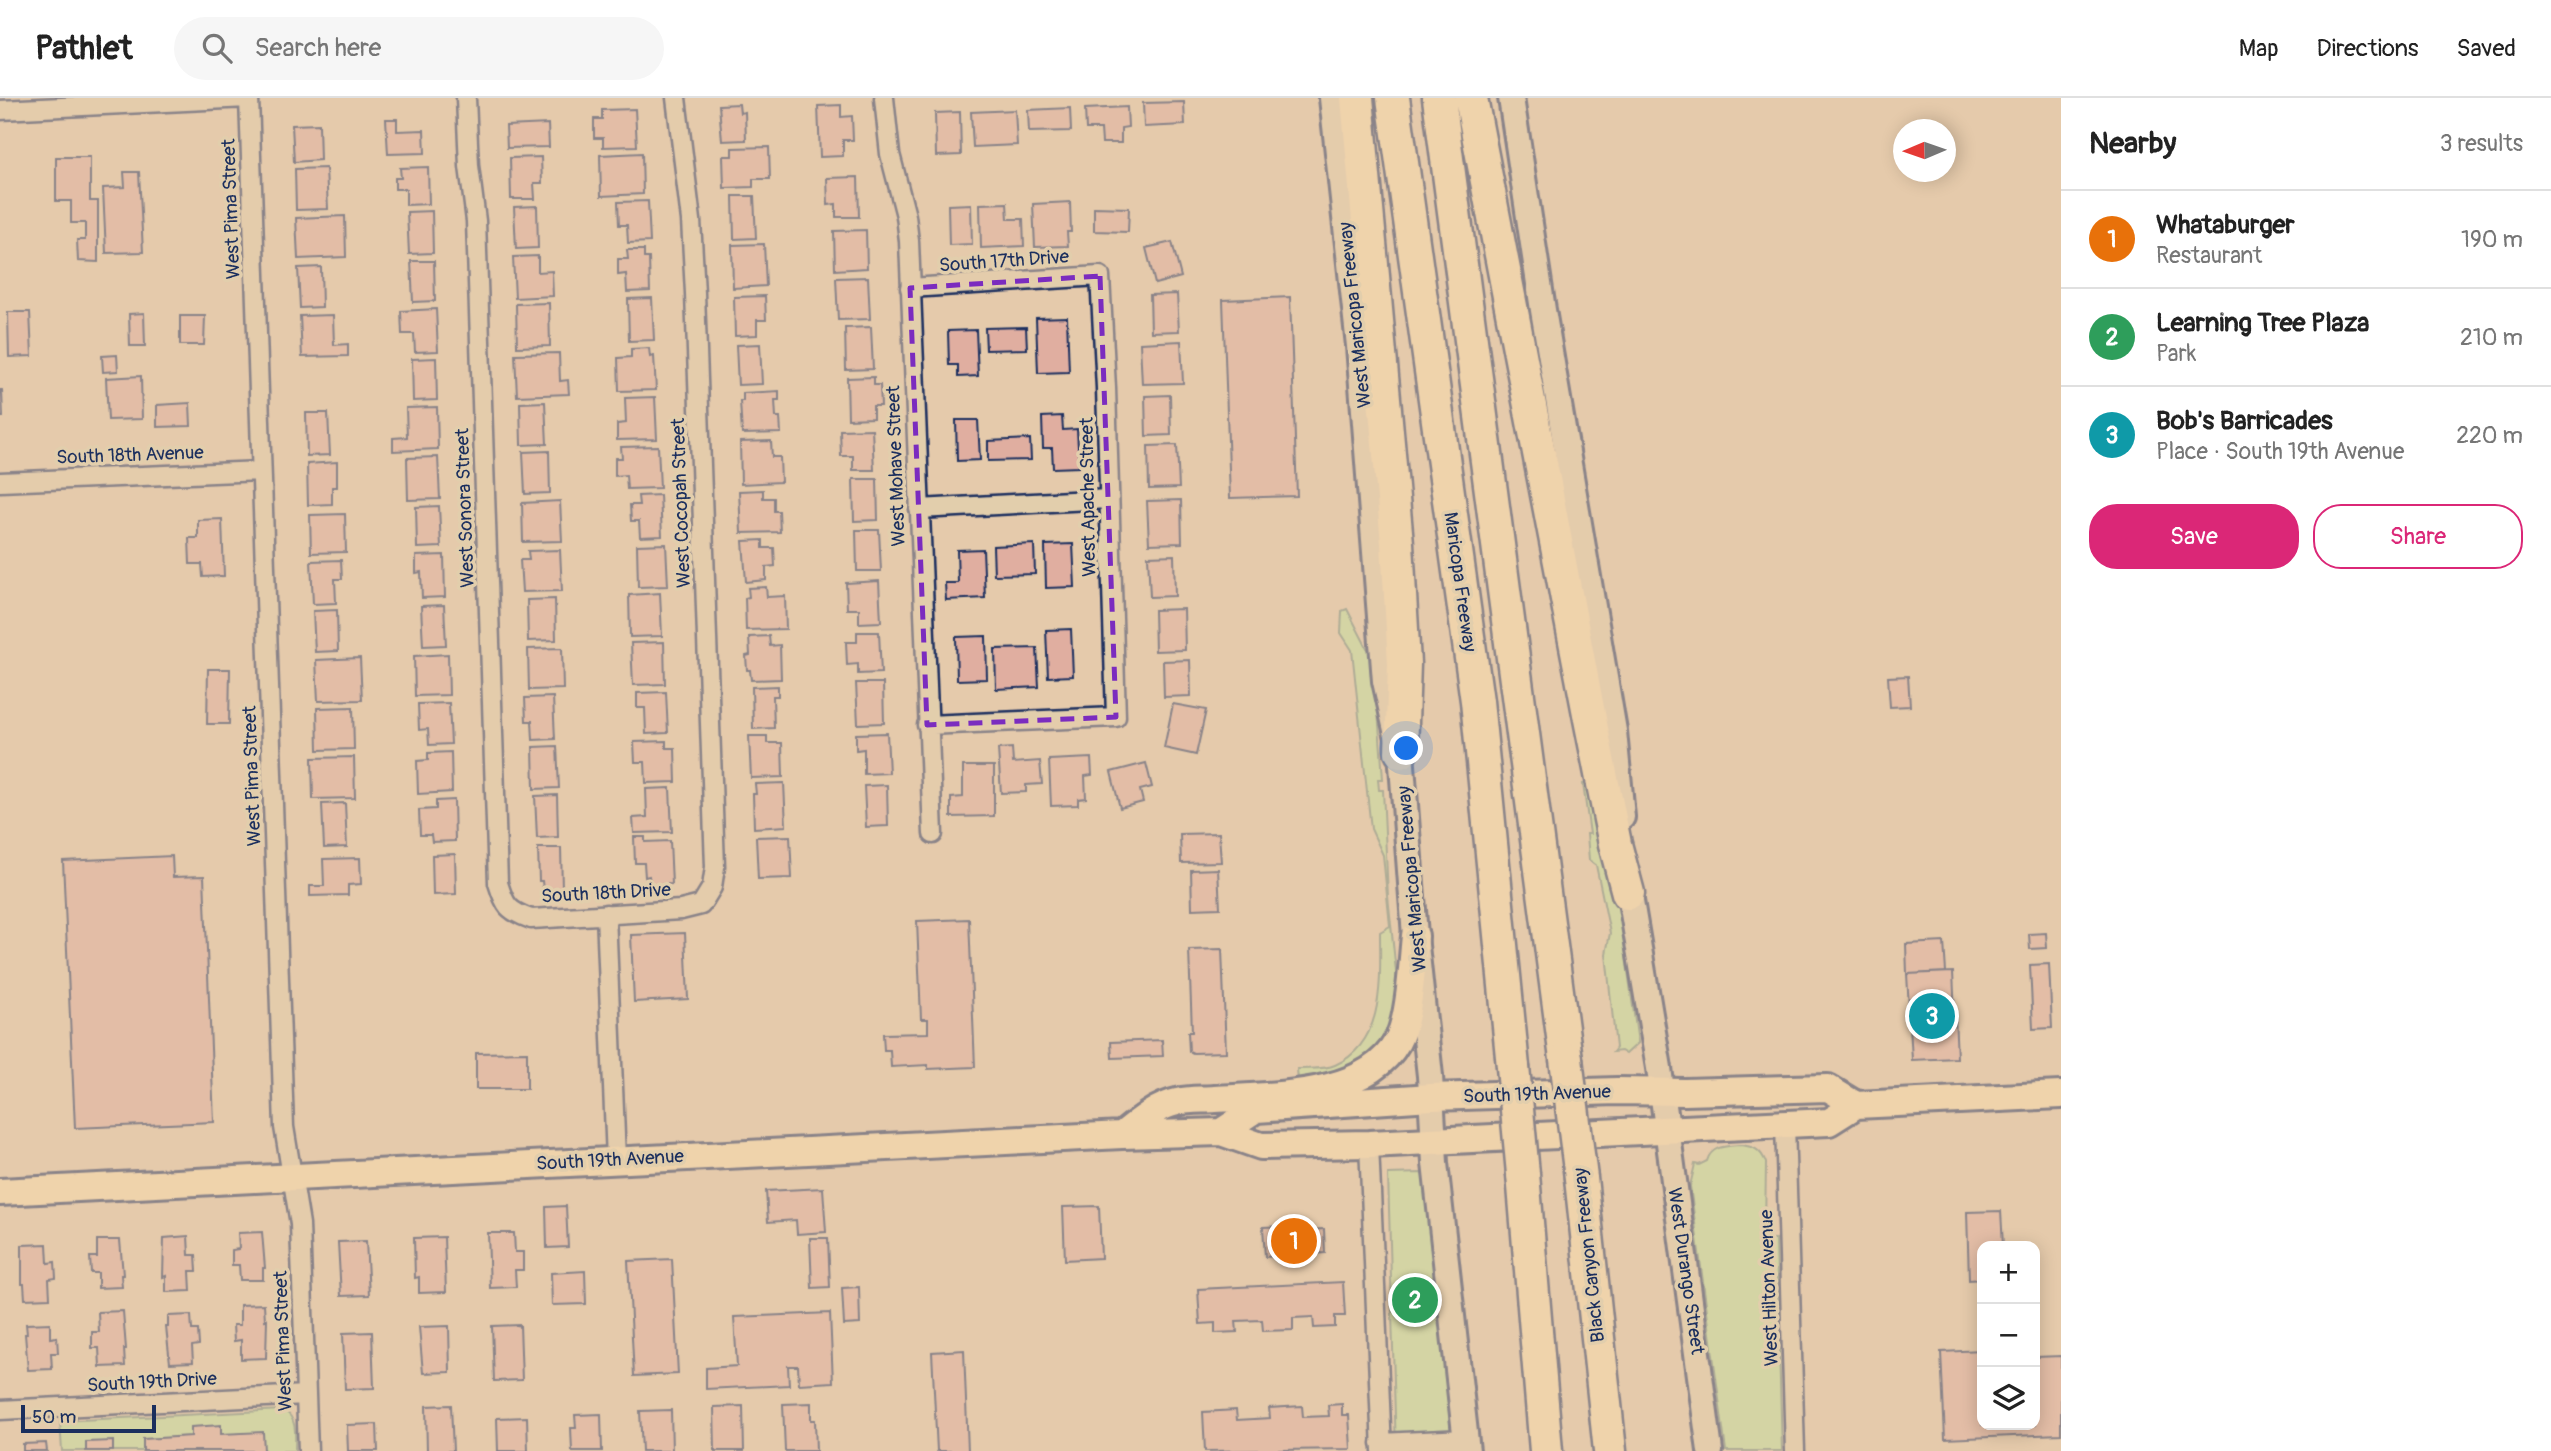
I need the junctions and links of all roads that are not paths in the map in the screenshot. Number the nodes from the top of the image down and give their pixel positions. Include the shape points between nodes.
1 (248, 98) edge
2 (466, 98) edge
3 (676, 98) edge
4 (884, 98) edge
5 (1332, 98) edge
6 (1357, 98) edge
7 (1393, 98) edge
8 (1438, 98) edge
9 (1471, 98) edge
10 (1511, 98) edge
11 (0, 110) edge
12 (1100, 276) joint
13 (910, 288) junction
14 (261, 471) junction
15 (0, 482) edge
16 (1109, 499) junction
17 (919, 509) junction
18 (927, 725) junction
19 (1401, 752) junction
20 (933, 834) dead end
21 (1628, 892) junction
22 (701, 905) joint
23 (513, 912) joint
24 (606, 915) junction
25 (1415, 936) junction
26 (1662, 1092) junction
27 (2061, 1095) edge
28 (1431, 1097) junction
29 (1856, 1105) junction
30 (1785, 1124) junction
31 (1668, 1131) junction
32 (1221, 1132) junction
33 (1122, 1135) junction
34 (1434, 1140) junction
35 (1368, 1144) junction
36 (616, 1160) junction
37 (293, 1176) junction
38 (0, 1192) edge
39 (306, 1395) junction
40 (0, 1410) edge
41 (1466, 1445) edge
42 (1381, 1447) edge
43 (308, 1451) edge
44 (1546, 1451) edge
45 (1610, 1451) edge
46 (1710, 1451) edge
47 (1795, 1451) edge

1 - 11 street
1 - 14 street, West Pima Street
2 - 23 street, West Sonora Street via 475,221 498,883
3 - 22 street, West Cocopah Street via 691,220 715,867 712,887
4 - 13 street, West Mohave Street via 890,154 906,216
5 - 19 main road, West Maricopa Freeway via 1357,321 1385,681
6 - 19 highway via 1397,543 1404,664
7 - 44 highway, Maricopa Freeway, bridge via 1477,701
8 - 45 highway, Black Canyon Freeway, bridge via 1566,1059
9 - 21 highway via 1590,719
10 - 21 main road via 1614,731
12 - 13 street, South 17th Drive
12 - 16 street, West Apache Street
13 - 17 street, West Mohave Street
14 - 15 street, South 18th Avenue
14 - 37 street, West Pima Street via 284,1127
16 - 17 street
16 - 18 street, West Apache Street via 1116,717
17 - 18 street, West Mohave Street
18 - 20 street, West Mohave Street
19 - 25 main road, West Maricopa Freeway
21 - 26 main road
22 - 24 street, South 18th Drive
23 - 24 street, South 18th Drive via 531,919
24 - 36 street
25 - 28 main road, West Maricopa Freeway
25 - 33 main road via 1398,1041 1383,1061 1347,1082 1324,1088 1178,1101
26 - 28 main road, South 19th Avenue
26 - 29 main road, South 19th Avenue via 1828,1088
26 - 31 main road, West Durango Street
27 - 29 main road, South 19th Avenue
28 - 32 main road, South 19th Avenue via 1256,1109
28 - 34 main road, West Maricopa Freeway
29 - 30 main road, South 19th Avenue via 1829,1122
30 - 31 main road, South 19th Avenue
30 - 47 street, West Hilton Avenue
31 - 34 main road, South 19th Avenue
31 - 46 main road, West Durango Street
32 - 33 main road, South 19th Avenue
32 - 35 main road, South 19th Avenue via 1261,1146
33 - 36 main road, South 19th Avenue
34 - 35 main road, South 19th Avenue
34 - 41 main road, West Maricopa Freeway
35 - 42 street
36 - 37 main road, South 19th Avenue
37 - 38 main road, South 19th Avenue
37 - 39 street, West Pima Street via 300,1224
39 - 40 street, South 19th Drive
39 - 43 street, West Pima Street
41 - 42 street

